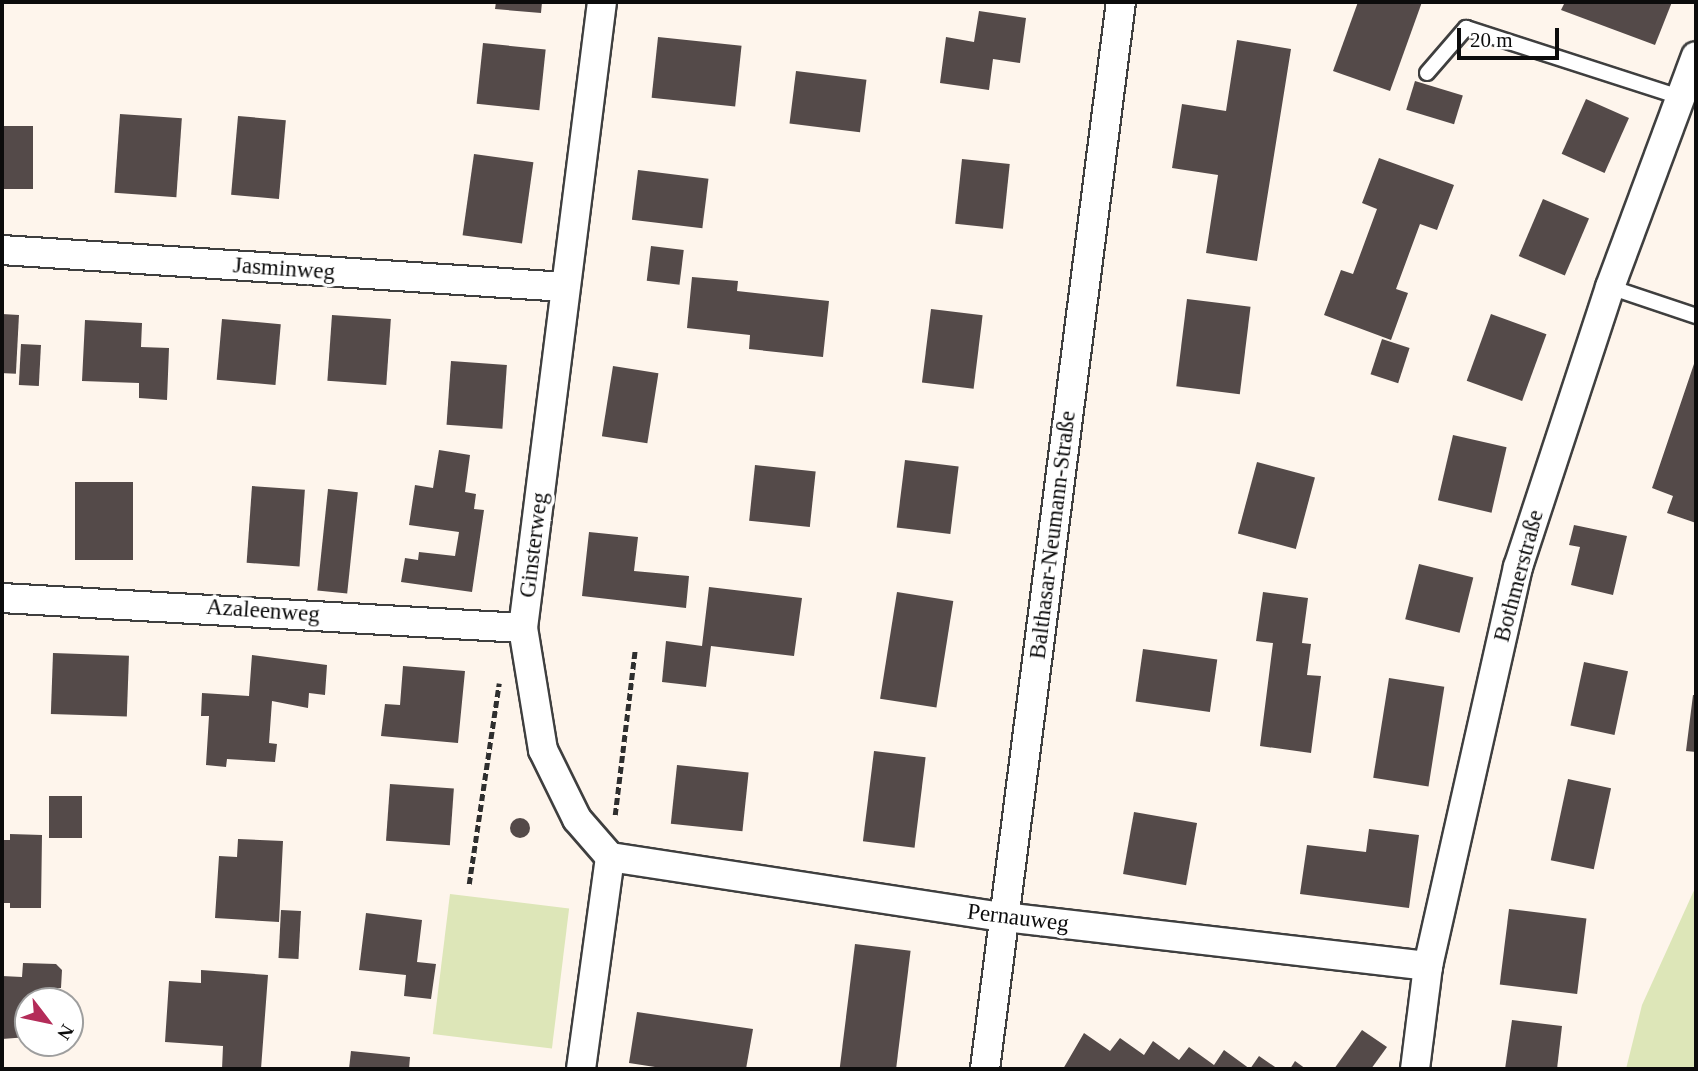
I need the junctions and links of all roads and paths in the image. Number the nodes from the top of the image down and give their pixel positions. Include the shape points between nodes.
1 (602, 2) edge
2 (1121, 2) edge
3 (1696, 57) edge
4 (1427, 73) dead end
5 (1680, 97) junction
6 (2, 250) edge
7 (565, 287) junction
8 (1610, 287) junction
9 (1696, 316) edge
10 (2, 598) edge
11 (523, 628) junction
12 (635, 650) dead end
13 (503, 674) dead end
14 (610, 857) junction
15 (469, 884) dead end
16 (1004, 917) junction
17 (1428, 966) junction
18 (581, 1069) edge
19 (985, 1069) edge
20 (1415, 1069) edge

1 - 7 street, Ginsterweg
2 - 16 street, Balthasar-Neumann-Straße
3 - 5 street, Bothmerstraße
4 - 5 lane via 1466,28
5 - 8 street, Bothmerstraße
6 - 7 street, Jasminweg
7 - 11 street, Ginsterweg
8 - 9 lane
8 - 17 street, Bothmerstraße via 1517,568
10 - 11 street, Azaleenweg
11 - 14 street, Ginsterweg via 543,750 578,819
12 - 14 path
13 - 15 path
14 - 16 street, Pernauweg
14 - 18 street
16 - 17 street, Pernauweg
16 - 19 street, Balthasar-Neumann-Straße
17 - 20 street, Bothmerstraße

